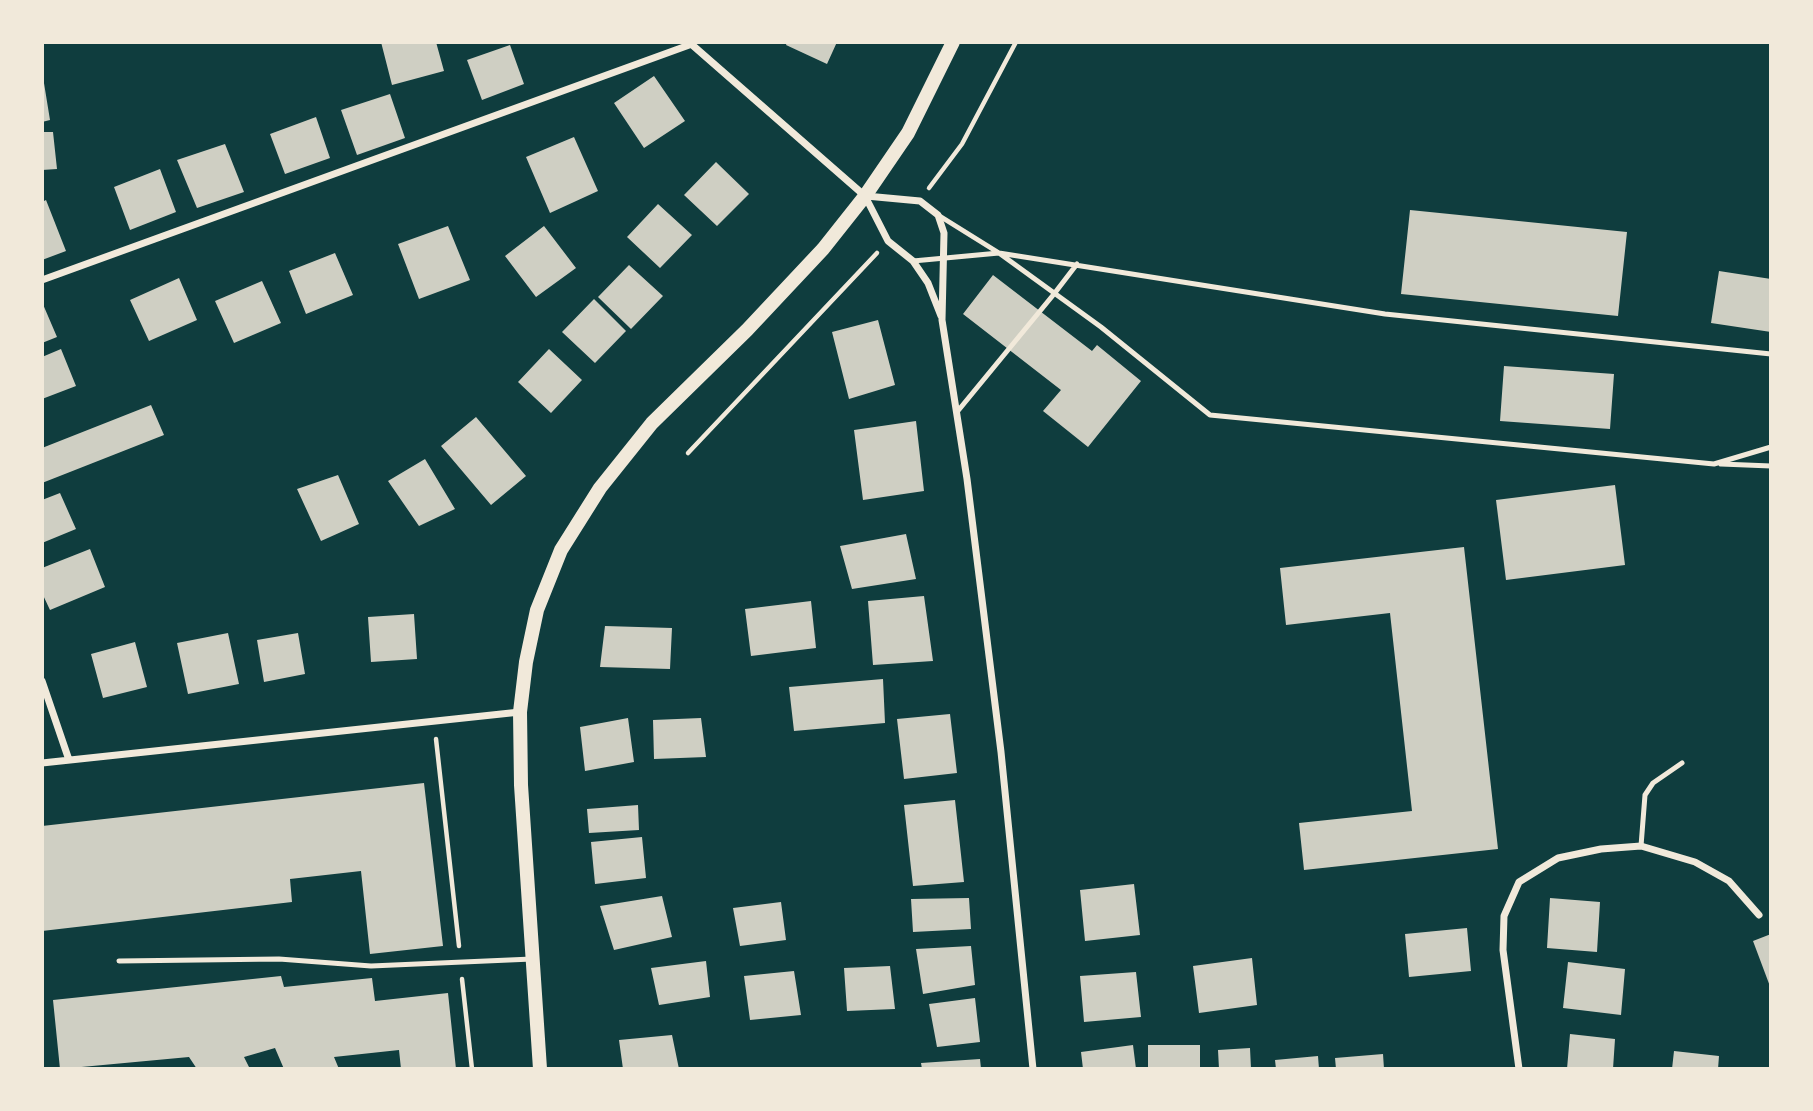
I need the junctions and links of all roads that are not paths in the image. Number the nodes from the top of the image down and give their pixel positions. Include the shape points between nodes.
1 (953, 42) edge
2 (691, 43) edge
3 (865, 196) junction
4 (938, 215) junction
5 (999, 253) junction
6 (944, 259) junction
7 (913, 261) junction
8 (1077, 264) junction
9 (42, 280) edge
10 (1054, 294) junction
11 (942, 320) junction
12 (1771, 354) edge
13 (957, 412) junction
14 (1771, 447) edge
15 (1714, 464) junction
16 (1771, 466) edge
17 (42, 681) edge
18 (520, 712) junction
19 (69, 760) junction
20 (42, 763) edge
21 (1682, 763) dead end
22 (1641, 846) junction
23 (1759, 915) dead end
24 (532, 959) junction
25 (119, 961) dead end
26 (540, 1069) edge
27 (1033, 1069) edge
28 (1519, 1069) edge

1 - 3 main road via 908,133
2 - 3 street
2 - 9 street
3 - 4 street via 920,201
3 - 7 street via 888,241
3 - 18 main road via 823,249 747,330 652,423 600,488 561,551 537,610
4 - 5 lane
4 - 6 street via 944,233
5 - 6 lane
5 - 8 lane
5 - 10 lane
6 - 7 lane
6 - 11 street
7 - 11 street via 928,283
8 - 10 lane
8 - 12 lane via 1385,314
10 - 13 lane
10 - 15 lane via 1210,415
11 - 13 street
13 - 27 street via 1001,752
14 - 15 lane
15 - 16 lane
17 - 19 street
18 - 19 street
18 - 24 main road
19 - 20 street
21 - 22 lane via 1653,783 1645,796
22 - 23 street via 1695,862 1729,881
22 - 28 street via 1558,859 1519,882 1504,916 1503,950
24 - 25 lane via 371,966 279,959
24 - 26 main road

